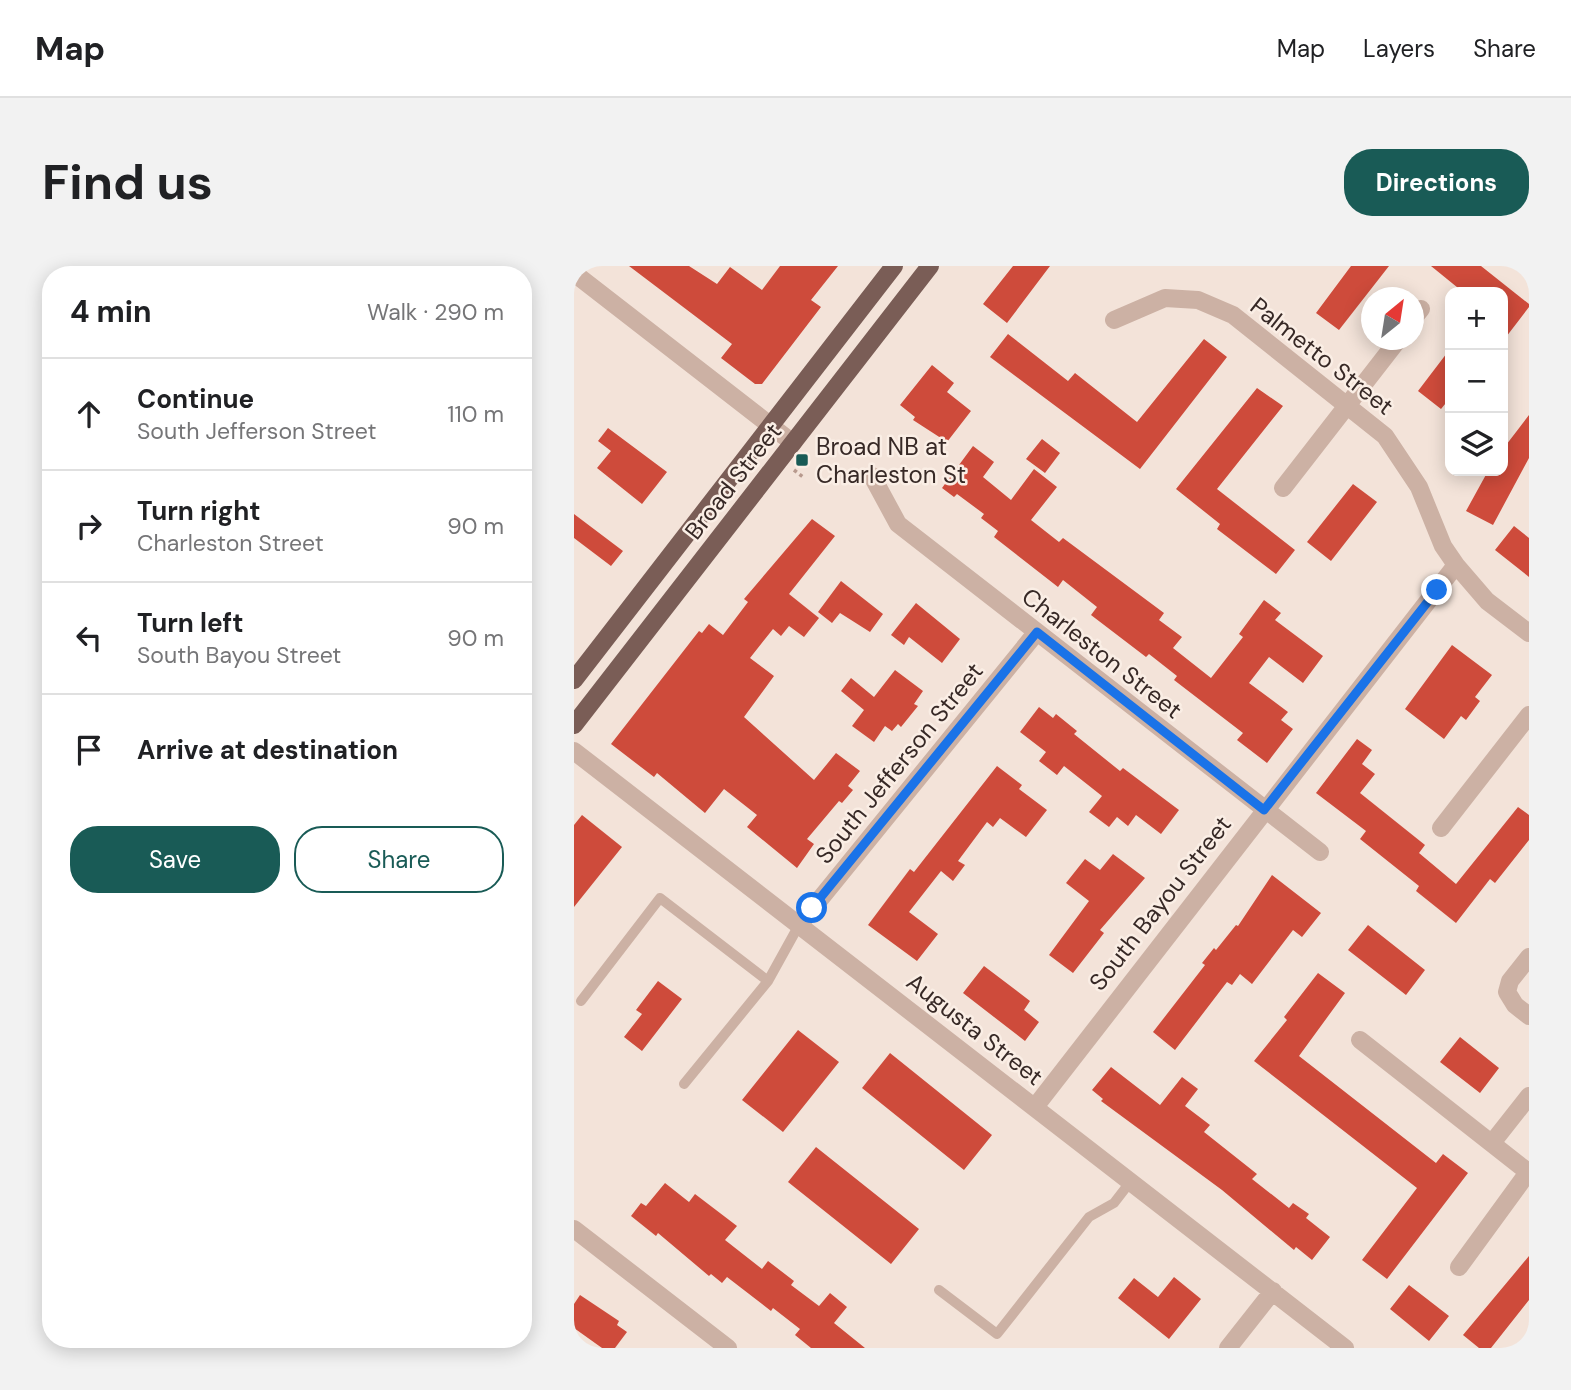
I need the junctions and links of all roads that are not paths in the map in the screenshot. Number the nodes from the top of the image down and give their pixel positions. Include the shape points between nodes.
1 (894, 266) edge
2 (930, 266) edge
3 (574, 274) edge
4 (1114, 320) dead end
5 (1390, 350) edge
6 (1347, 406) junction
7 (771, 427) junction
8 (793, 443) junction
9 (872, 476) dead end
10 (1283, 488) dead end
11 (1456, 565) junction
12 (1037, 632) junction
13 (1529, 633) edge
14 (574, 680) edge
15 (1529, 715) edge
16 (574, 725) edge
17 (574, 751) edge
18 (1264, 810) junction
19 (1441, 828) dead end
20 (1320, 852) dead end
21 (799, 925) junction
22 (1529, 957) edge
23 (768, 981) junction
24 (581, 1001) dead end
25 (1529, 1016) edge
26 (1360, 1040) dead end
27 (684, 1084) dead end
28 (1529, 1096) edge
29 (1035, 1107) junction
30 (1492, 1143) junction
31 (1529, 1172) edge
32 (1131, 1181) junction
33 (574, 1229) edge
34 (1459, 1267) dead end
35 (939, 1290) dead end
36 (1273, 1291) junction
37 (728, 1348) edge
38 (1228, 1348) edge
39 (1345, 1348) edge

1 - 7 main road
2 - 8 main road, Broad Street
3 - 7 street
4 - 6 street, Palmetto Street via 1165,298 1198,300 1233,315
5 - 6 street
6 - 10 street
6 - 11 street, Palmetto Street via 1385,436 1419,487 1443,546
7 - 8 street
7 - 14 main road
8 - 16 main road, Broad Street
9 - 12 street, Charleston Street via 898,524
11 - 13 street, Palmetto Street via 1487,601
11 - 18 street, South Bayou Street
12 - 18 street, Charleston Street
12 - 21 street, South Jefferson Street
15 - 19 street
17 - 21 street, Augusta Street
18 - 20 street, Charleston Street
18 - 29 street, South Bayou Street
21 - 23 lane
21 - 29 street, Augusta Street
22 - 25 street via 1507,992
23 - 24 lane via 660,898
23 - 27 lane
26 - 30 street
28 - 30 street
29 - 32 street, Augusta Street
30 - 31 street
31 - 34 street
32 - 35 lane via 1114,1203 1089,1217 997,1334
32 - 36 street, Augusta Street
33 - 37 street
36 - 38 street
36 - 39 street, Augusta Street

